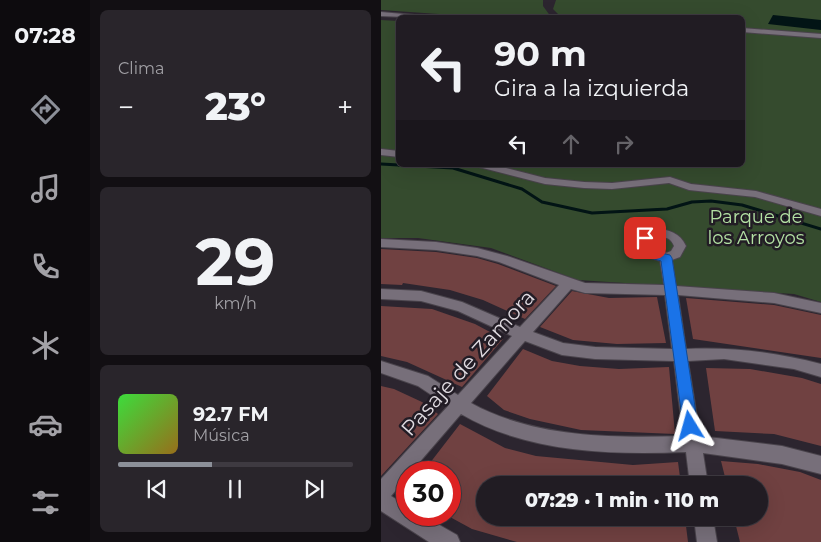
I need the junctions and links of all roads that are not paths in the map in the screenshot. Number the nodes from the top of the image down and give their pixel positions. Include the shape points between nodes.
1 (381, 15) edge
2 (396, 16) edge
3 (396, 18) edge
4 (745, 31) edge
5 (821, 37) edge
6 (381, 152) edge
7 (396, 154) edge
8 (490, 167) edge
9 (821, 213) edge
10 (381, 244) edge
11 (666, 258) dead end
12 (568, 283) junction
13 (670, 291) junction
14 (381, 294) edge
15 (821, 308) edge
16 (522, 334) junction
17 (681, 355) junction
18 (381, 367) edge
19 (821, 371) edge
20 (459, 405) junction
21 (693, 444) junction
22 (821, 465) edge
23 (698, 476) edge
24 (381, 493) edge
25 (381, 500) edge
26 (705, 526) edge
27 (450, 542) edge
28 (707, 542) edge

1 - 2 street
1 - 3 street
4 - 5 street
6 - 7 street
8 - 9 street via 545,181 584,185 611,186 670,180 689,187 756,194
10 - 12 street via 444,246 491,255
11 - 13 street
12 - 13 street via 585,288
12 - 16 street, Pasaje de Zamora
13 - 15 street via 774,298
13 - 17 street
14 - 16 street via 421,296 462,307
16 - 17 street via 562,349
16 - 20 street, Pasaje de Zamora
17 - 19 street via 724,353 794,363
17 - 21 street
18 - 20 street via 423,381
20 - 21 street via 488,421 557,438 625,446
20 - 24 street, Pasaje de Zamora
21 - 22 street via 782,455
21 - 23 street
25 - 27 street
26 - 28 street

